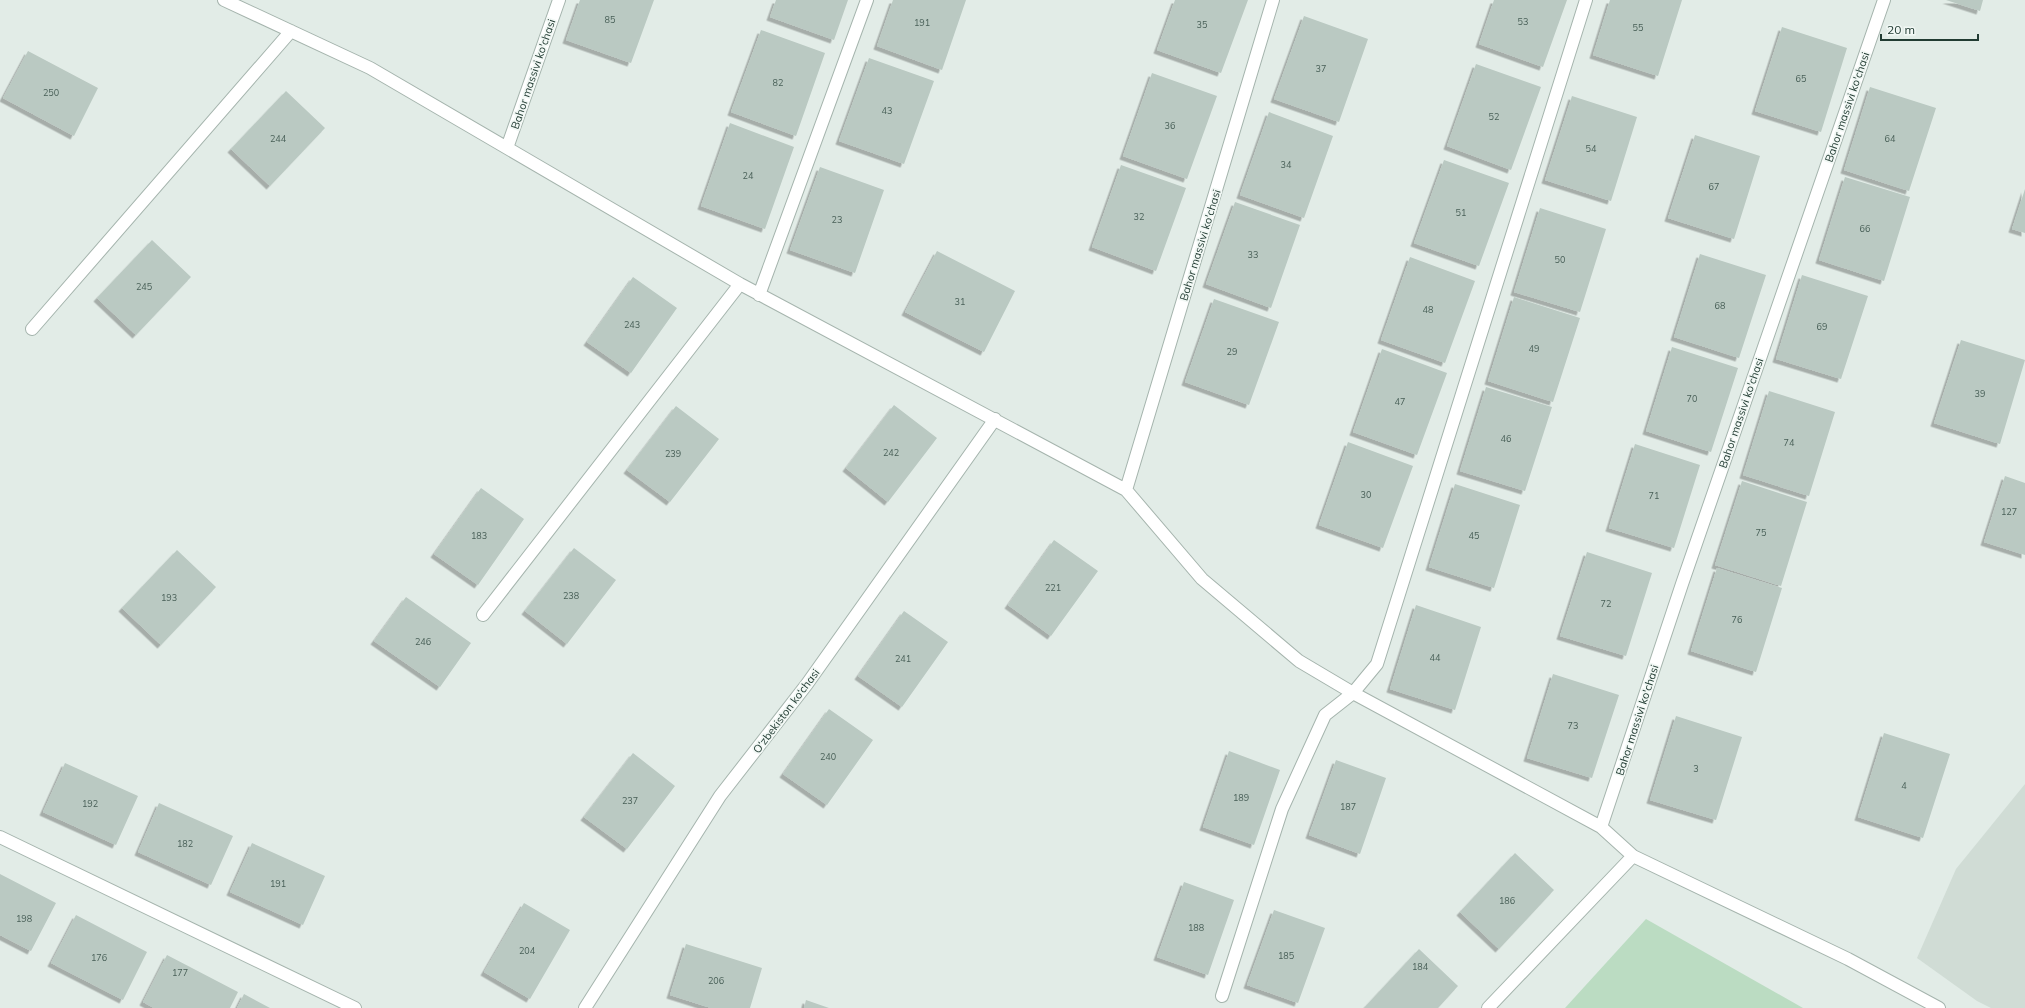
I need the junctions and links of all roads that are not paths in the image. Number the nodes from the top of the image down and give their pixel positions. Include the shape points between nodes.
1 (224, 0) edge
2 (559, 0) edge
3 (866, 0) edge
4 (1273, 0) edge
5 (1586, 0) edge
6 (1884, 0) edge
7 (291, 31) junction
8 (507, 148) junction
9 (740, 284) junction
10 (759, 295) junction
11 (32, 329) dead end
12 (995, 419) junction
13 (1126, 490) junction
14 (483, 615) dead end
15 (1353, 693) junction
16 (1601, 827) junction
17 (0, 837) edge
18 (1633, 856) junction
19 (1222, 996) dead end
20 (355, 1008) edge
21 (585, 1008) edge
22 (1488, 1008) edge
23 (1939, 1008) edge

1 - 7 street
2 - 8 street, Bahor massivi ko'chasi
3 - 10 street
4 - 13 street, Bahor massivi ko'chasi
5 - 15 street via 1377,664
6 - 16 street, Bahor massivi ko'chasi via 1682,584
7 - 8 street via 370,68
7 - 11 street
8 - 9 street
9 - 10 street
9 - 14 street
10 - 12 street
12 - 13 street
12 - 21 street, O‘zbekiston ko‘chasi via 807,684 720,796
13 - 15 street via 1202,579 1299,661
15 - 16 street
15 - 19 street via 1325,715 1282,809
16 - 18 street
17 - 20 street
18 - 22 street
18 - 23 street via 1848,959

